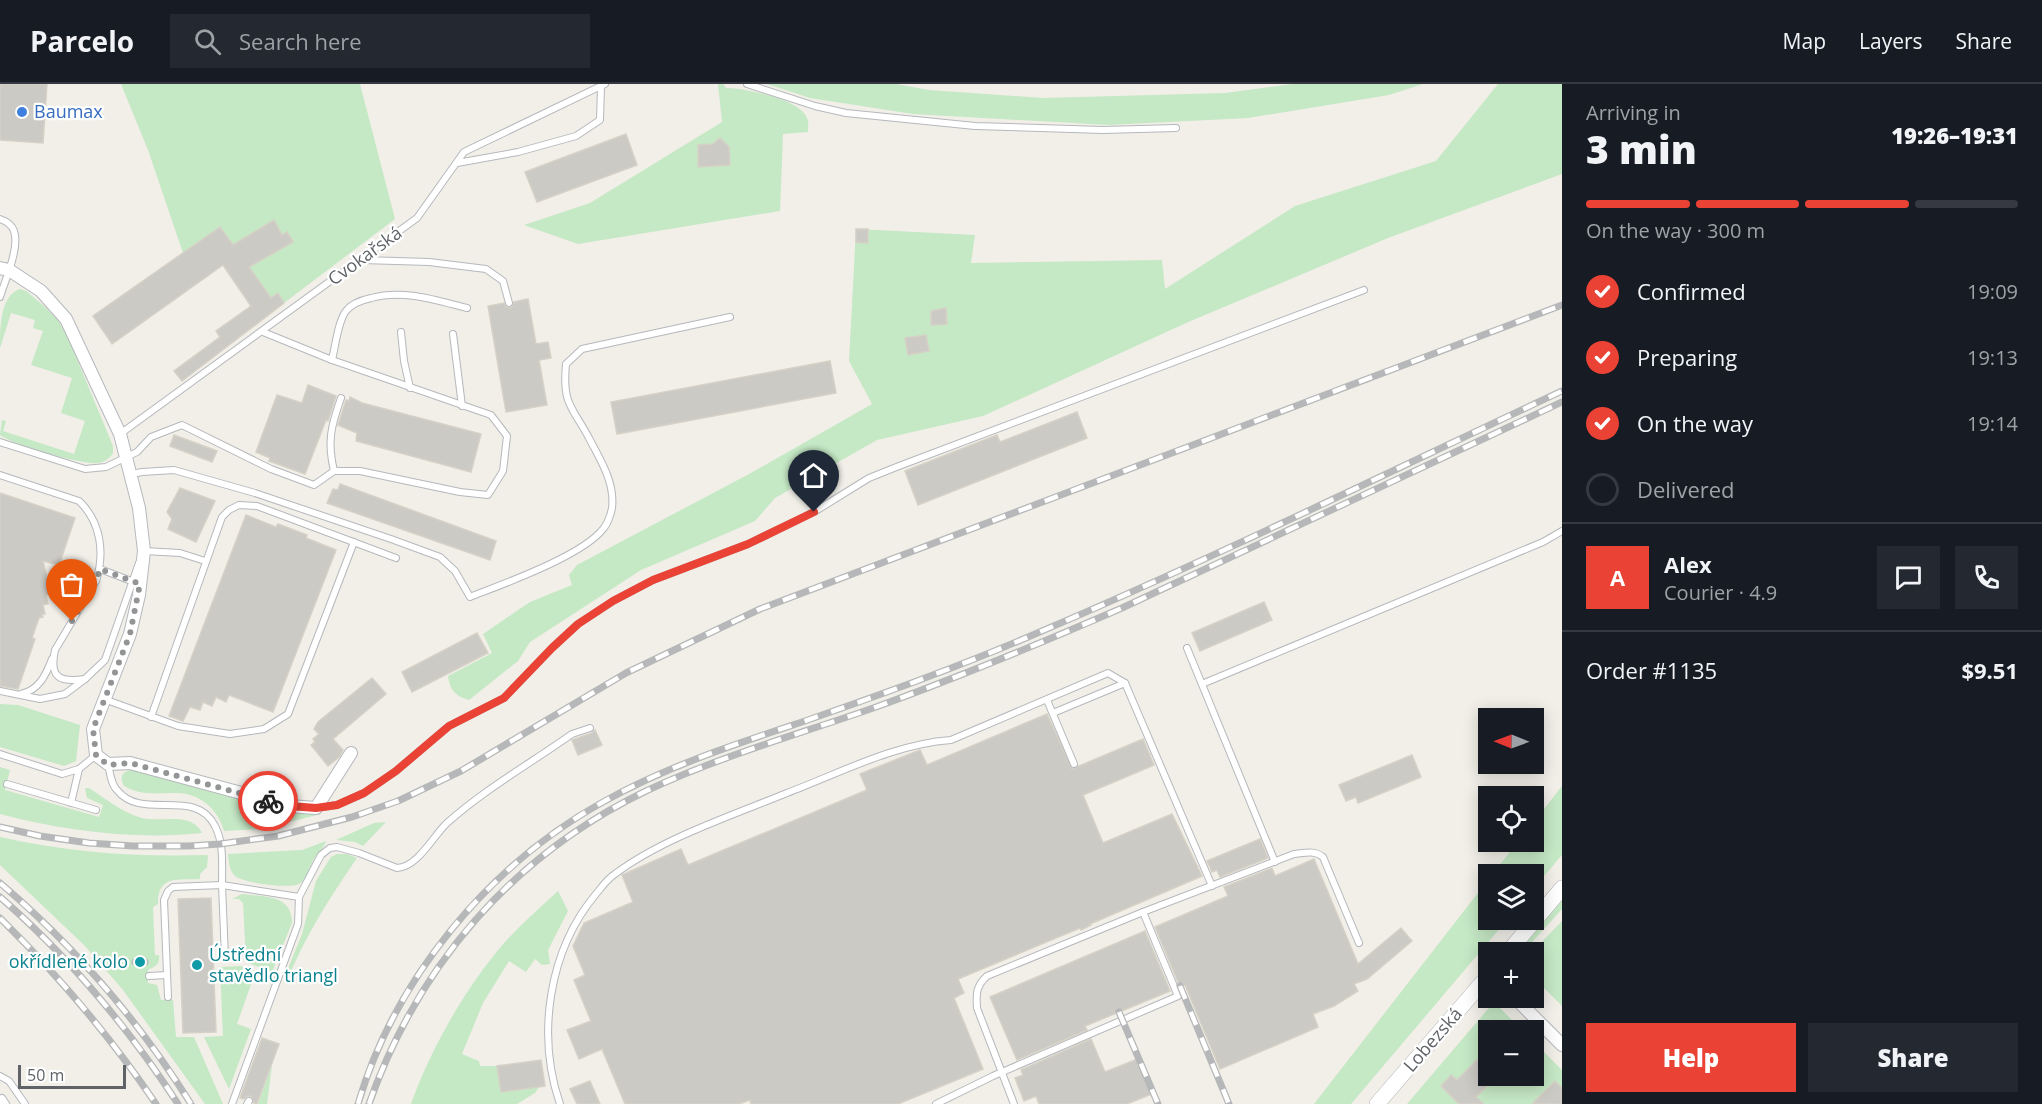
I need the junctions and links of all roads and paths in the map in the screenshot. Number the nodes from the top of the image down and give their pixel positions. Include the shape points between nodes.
1 (747, 84) edge
2 (603, 85) edge
3 (1176, 128) dead end
4 (456, 163) junction
5 (0, 219) edge
6 (359, 260) junction
7 (4, 269) edge
8 (1364, 290) dead end
9 (0, 297) edge
10 (509, 303) dead end
11 (467, 308) dead end
12 (730, 317) dead end
13 (262, 332) junction
14 (401, 332) dead end
15 (453, 334) dead end
16 (332, 360) junction
17 (410, 388) junction
18 (341, 398) dead end
19 (462, 405) junction
20 (120, 434) junction
21 (0, 442) edge
22 (126, 458) junction
23 (334, 471) junction
24 (132, 474) junction
25 (0, 475) edge
26 (1562, 531) edge
27 (354, 542) junction
28 (144, 550) junction
29 (396, 558) dead end
30 (205, 561) junction
31 (100, 569) junction
32 (136, 583) junction
33 (1187, 648) dead end
34 (56, 650) junction
35 (85, 679) junction
36 (1125, 683) junction
37 (1202, 684) junction
38 (0, 691) edge
39 (14, 695) junction
40 (104, 699) junction
41 (1047, 700) junction
42 (1053, 713) junction
43 (151, 717) junction
44 (590, 728) dead end
45 (351, 753) dead end
46 (0, 754) edge
47 (96, 755) junction
48 (1074, 764) dead end
49 (108, 765) junction
50 (79, 769) junction
51 (8, 784) dead end
52 (71, 803) junction
53 (316, 808) junction
54 (96, 810) dead end
55 (1275, 862) junction
56 (222, 885) junction
57 (1212, 886) junction
58 (1562, 888) edge
59 (299, 897) junction
60 (1143, 912) junction
61 (1516, 942) edge
62 (1359, 943) dead end
63 (225, 958) dead end
64 (167, 975) junction
65 (149, 976) dead end
66 (1478, 988) edge
67 (168, 997) dead end
68 (1525, 1008) edge
69 (1562, 1044) edge
70 (1002, 1073) junction
71 (0, 1076) edge
72 (0, 1103) edge
73 (234, 1103) edge
74 (6, 1104) edge
75 (25, 1104) edge
76 (560, 1104) edge
77 (936, 1104) edge
78 (1014, 1104) edge
79 (1377, 1104) edge

1 - 3 lane via 846,112 964,125 1103,130
2 - 4 lane, Cvokařská via 464,152
2 - 4 lane via 600,120 576,136
4 - 6 lane, Cvokařská via 417,218
5 - 7 lane via 14,230 16,247
6 - 10 lane via 486,269 502,281
6 - 13 lane, Cvokařská
7 - 9 lane
7 - 20 street via 41,291 66,319
8 - 53 lane via 869,478 814,512 748,544 653,580 578,624 504,698 449,726 364,793 337,805
11 - 16 lane via 411,294 384,294 359,301 345,311
12 - 24 lane via 582,349 566,364 564,386 569,408 609,476 612,508 604,528 581,548 470,597 455,571 440,557 391,539 174,470
13 - 16 lane
13 - 20 lane, Cvokařská
14 - 17 lane
15 - 19 lane
16 - 17 lane
17 - 19 lane
18 - 23 lane via 331,426
19 - 23 lane via 491,415 507,436 502,471 488,495 360,471
20 - 22 street
21 - 22 lane via 85,469 106,467
22 - 23 lane via 137,453 152,437 182,425 271,469 314,484
22 - 24 street
24 - 28 street
25 - 31 lane via 79,501 98,530
26 - 37 lane
27 - 29 lane
27 - 30 lane via 257,506 239,505 222,517
27 - 43 lane via 288,714 264,729 230,734 178,726
28 - 30 lane via 180,553
28 - 32 street
30 - 43 lane
31 - 32 lane
31 - 34 lane
32 - 35 lane via 105,660
32 - 40 street via 130,634
33 - 37 lane
34 - 35 lane via 54,672 61,679
34 - 39 lane via 38,685
35 - 39 lane via 65,694 40,699
36 - 41 lane via 1108,673
36 - 42 lane
36 - 57 lane
37 - 55 lane
38 - 39 lane
40 - 43 lane
40 - 47 street via 93,729
41 - 42 lane
41 - 76 lane via 951,740 926,742 882,756 718,821 613,875 573,926 552,984 548,1040
42 - 48 lane
44 - 59 lane via 572,735 464,810 410,864 388,865 347,849 330,848 321,855
45 - 53 street
46 - 50 lane via 62,774
47 - 49 street
47 - 50 lane
49 - 53 street via 130,763 290,806
49 - 56 lane via 116,790 123,796 146,806 191,806 207,815 218,834
50 - 52 lane
51 - 52 lane
52 - 54 lane
55 - 57 lane
55 - 62 lane via 1310,852 1323,857
56 - 59 lane
56 - 63 lane
56 - 64 lane via 178,886 168,891 164,900
57 - 60 lane
58 - 61 street
59 - 73 lane via 298,924
60 - 70 lane via 987,976 979,984 977,1008
60 - 70 lane via 1178,996
64 - 65 lane
64 - 67 lane
66 - 79 street, Lobezská
68 - 69 street
70 - 77 lane
70 - 78 lane
71 - 75 lane via 9,1080
72 - 74 lane via 2,1098

